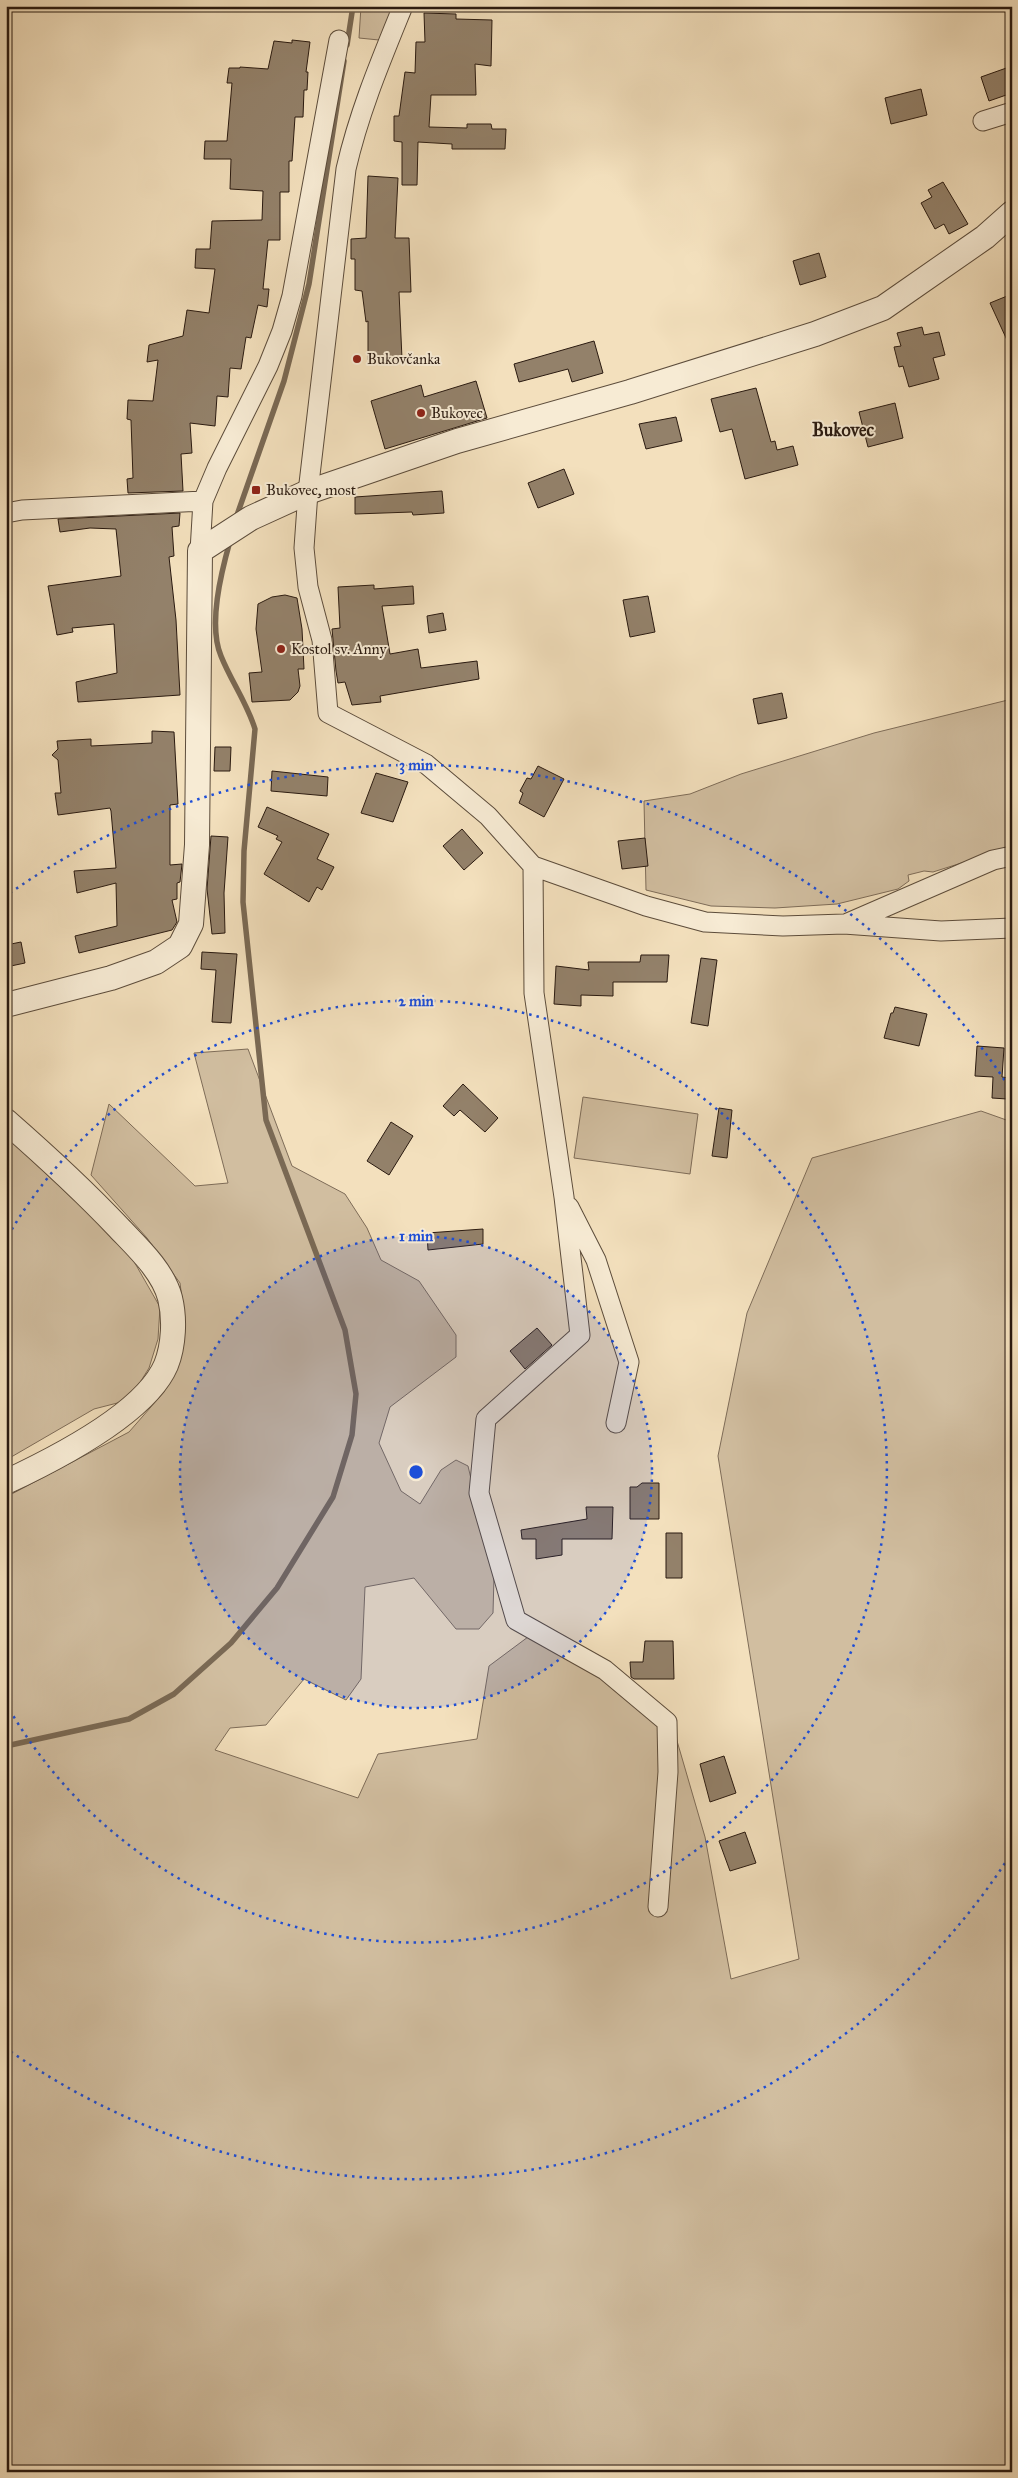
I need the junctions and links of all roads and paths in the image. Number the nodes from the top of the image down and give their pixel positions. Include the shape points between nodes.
1 (403, 6) edge
2 (338, 40) dead end
3 (1012, 112) edge
4 (983, 121) dead end
5 (331, 168) junction
6 (1012, 214) edge
7 (308, 492) junction
8 (203, 501) junction
9 (6, 513) edge
10 (200, 551) junction
11 (1012, 856) edge
12 (533, 866) junction
13 (844, 924) junction
14 (1012, 928) edge
15 (6, 1005) edge
16 (6, 1121) edge
17 (564, 1197) junction
18 (616, 1423) dead end
19 (6, 1482) edge
20 (658, 1907) dead end

1 - 5 street via 359,117
2 - 5 street
3 - 4 street
5 - 7 street
5 - 8 street via 300,257 282,331
6 - 7 street via 985,237 882,308 806,337 457,441
7 - 10 street via 251,518
7 - 12 street via 304,548 308,587 322,640 328,713 426,764 488,816
8 - 9 street
8 - 10 street
10 - 15 street via 197,846 192,924 180,946 156,962 111,978
11 - 13 street via 993,860
12 - 13 street via 646,906 705,922 782,926
12 - 17 street via 534,993
13 - 14 street via 941,931
16 - 19 street via 76,1183 154,1267 170,1296 174,1326 166,1365 149,1390 118,1418 48,1462
17 - 18 street via 596,1260 629,1362
17 - 20 street via 580,1335 486,1420 479,1493 516,1620 605,1670 667,1722 668,1772

